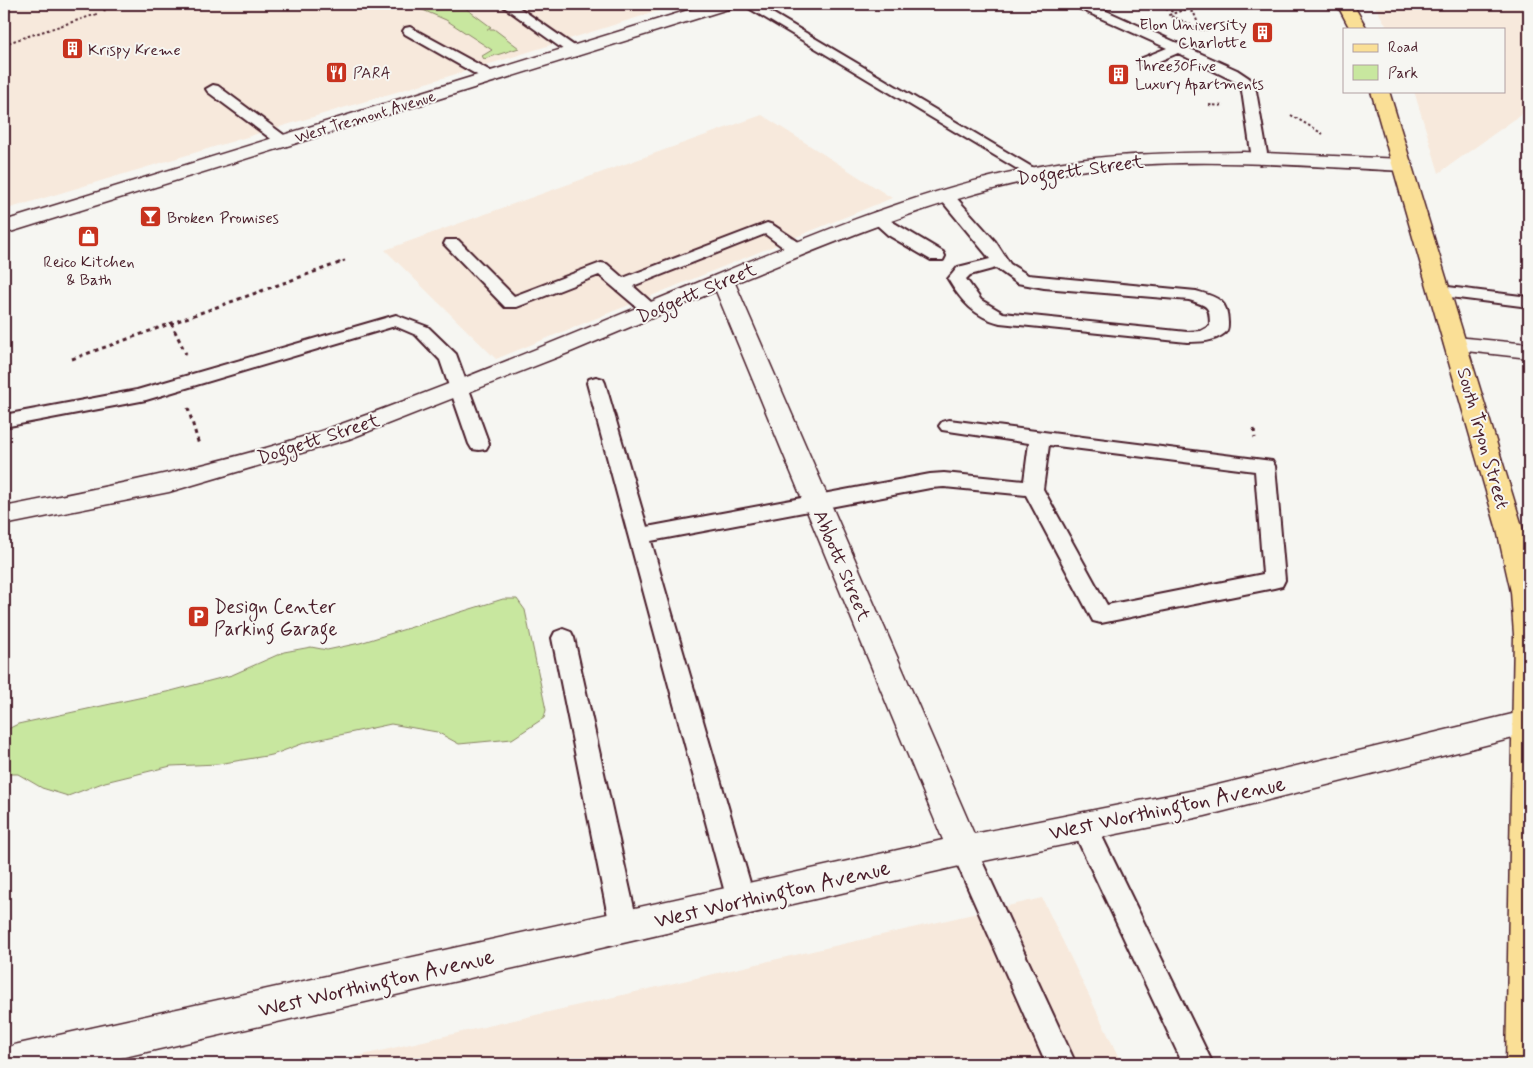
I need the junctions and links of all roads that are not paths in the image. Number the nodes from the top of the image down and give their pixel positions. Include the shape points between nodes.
1 (506, 4) edge
2 (725, 4) edge
3 (748, 4) edge
4 (1082, 4) edge
5 (1345, 4) edge
6 (1358, 28) edge
7 (410, 31) dead end
8 (1179, 48) junction
9 (576, 52) junction
10 (1144, 62) dead end
11 (491, 78) junction
12 (213, 89) dead end
13 (1380, 92) edge
14 (283, 141) junction
15 (1260, 159) junction
16 (1403, 165) junction
17 (1034, 173) junction
18 (945, 195) junction
19 (876, 217) junction
20 (4, 228) edge
21 (452, 244) dead end
22 (797, 249) junction
23 (937, 256) dead end
24 (1000, 262) junction
25 (723, 280) junction
26 (621, 285) junction
27 (1440, 291) junction
28 (1529, 302) edge
29 (651, 310) junction
30 (1456, 344) junction
31 (1529, 351) edge
32 (596, 383) dead end
33 (461, 388) junction
34 (4, 422) edge
35 (949, 426) dead end
36 (1040, 438) junction
37 (479, 444) dead end
38 (1032, 489) junction
39 (817, 502) junction
40 (4, 516) edge
41 (640, 536) junction
42 (563, 638) dead end
43 (1528, 722) edge
44 (1084, 826) junction
45 (964, 850) junction
46 (740, 900) junction
47 (624, 926) junction
48 (14, 1064) edge
49 (1061, 1064) edge
50 (1198, 1064) edge
51 (1525, 1064) edge

1 - 9 lane
2 - 9 street, West Tremont Avenue
3 - 17 lane
4 - 8 lane
5 - 6 main road
7 - 11 lane
8 - 10 lane
8 - 15 lane via 1232,72 1244,82 1249,91
9 - 11 street, West Tremont Avenue
11 - 14 street, West Tremont Avenue
12 - 14 lane
13 - 16 main road, South Tryon Street
14 - 20 street, West Tremont Avenue
15 - 16 street, Doggett Street
15 - 17 street, Doggett Street via 1145,159
16 - 27 main road, South Tryon Street
17 - 18 street, Doggett Street
18 - 19 street, Doggett Street
18 - 24 lane
19 - 22 street, Doggett Street
19 - 23 lane via 894,232
21 - 26 lane via 511,303 602,268
22 - 25 street, Doggett Street
22 - 26 lane via 767,228
24 - 24 lane via 1004,268 1023,278 1044,283 1190,295 1211,302 1219,310 1219,329 1205,336 1187,337 1000,318 984,312 969,300 957,279 964,271
25 - 29 street, Doggett Street
25 - 39 street, Abbott Street
26 - 29 lane
27 - 28 lane
27 - 30 main road, South Tryon Street
29 - 33 street, Doggett Street
30 - 31 street
30 - 43 main road, South Tryon Street via 1511,530 1525,592 1529,634
32 - 41 lane
33 - 34 lane via 449,358 422,331 396,320 139,396
33 - 37 lane
33 - 40 street, Doggett Street via 340,433 249,461 125,493
35 - 36 lane
36 - 38 lane
36 - 38 lane via 1265,466 1274,580 1101,615
38 - 39 lane via 930,481
39 - 41 lane
39 - 45 street, Abbott Street
41 - 46 lane
42 - 47 lane
43 - 44 street, West Worthington Avenue via 1206,802
43 - 51 main road, South Tryon Street
44 - 45 street, West Worthington Avenue
44 - 50 lane
45 - 46 street, West Worthington Avenue
45 - 49 lane
46 - 47 street, West Worthington Avenue
47 - 48 street, West Worthington Avenue

